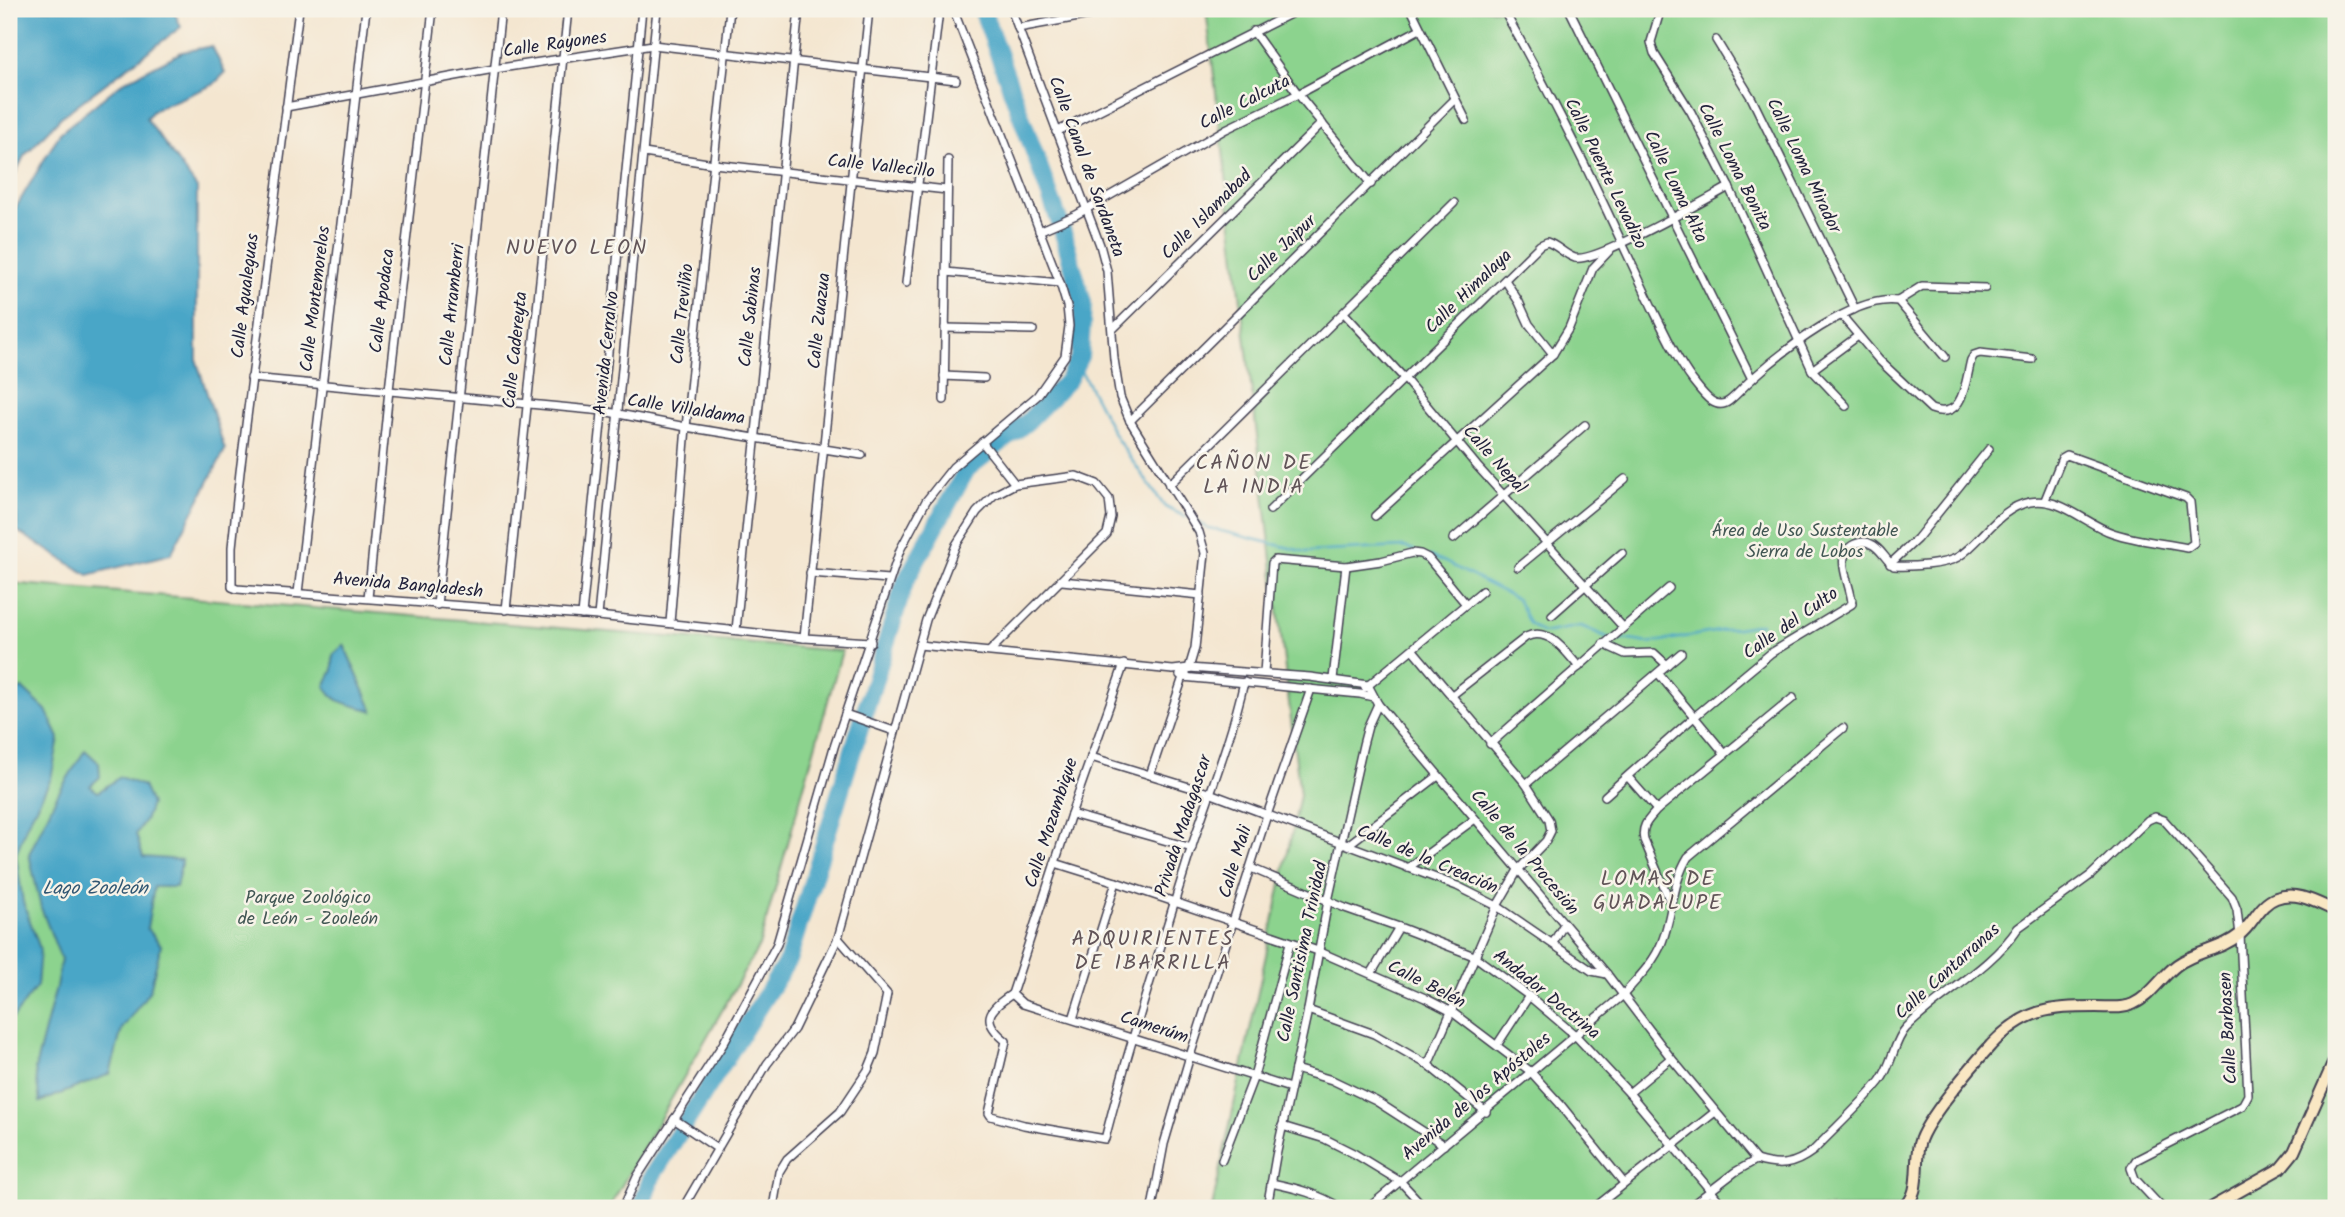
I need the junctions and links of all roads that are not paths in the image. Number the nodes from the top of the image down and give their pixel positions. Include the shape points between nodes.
1 (299, 9) edge
2 (366, 9) edge
3 (433, 9) edge
4 (501, 9) edge
5 (568, 9) edge
6 (642, 9) edge
7 (657, 9) edge
8 (730, 9) edge
9 (799, 9) edge
10 (869, 9) edge
11 (953, 9) edge
12 (1011, 9) edge
13 (1123, 9) edge
14 (1300, 9) edge
15 (1411, 9) edge
16 (1503, 9) edge
17 (1569, 9) edge
18 (1658, 9) edge
19 (938, 19) dead end
20 (1018, 28) junction
21 (1420, 29) junction
22 (1253, 31) junction
23 (1716, 40) dead end
24 (653, 45) junction
25 (639, 49) junction
26 (726, 54) junction
27 (563, 60) junction
28 (794, 61) junction
29 (494, 69) junction
30 (864, 69) junction
31 (930, 77) junction
32 (956, 80) dead end
33 (425, 82) junction
34 (357, 92) junction
35 (1298, 94) junction
36 (1455, 99) junction
37 (286, 107) junction
38 (1466, 120) dead end
39 (1322, 123) junction
40 (1056, 132) junction
41 (644, 153) junction
42 (948, 160) dead end
43 (714, 164) junction
44 (782, 172) junction
45 (851, 180) junction
46 (1371, 184) junction
47 (916, 187) junction
48 (1729, 187) junction
49 (947, 190) junction
50 (1454, 203) dead end
51 (1086, 208) junction
52 (1672, 217) junction
53 (1039, 231) junction
54 (1622, 244) junction
55 (1613, 247) junction
56 (946, 272) junction
57 (1505, 280) junction
58 (906, 283) dead end
59 (1060, 283) junction
60 (1985, 288) dead end
61 (1898, 301) junction
62 (1855, 309) junction
63 (1344, 313) junction
64 (1842, 316) junction
65 (945, 328) junction
66 (1113, 329) junction
67 (1033, 330) dead end
68 (1858, 336) junction
69 (1798, 340) junction
70 (1553, 354) junction
71 (1945, 357) dead end
72 (2032, 359) dead end
73 (1812, 370) junction
74 (944, 376) junction
75 (251, 378) junction
76 (984, 378) dead end
77 (1404, 378) junction
78 (1752, 379) junction
79 (321, 383) junction
80 (388, 390) junction
81 (459, 396) junction
82 (944, 400) dead end
83 (526, 402) junction
84 (1846, 406) dead end
85 (603, 411) junction
86 (616, 414) junction
87 (1130, 421) junction
88 (1585, 425) dead end
89 (686, 427) junction
90 (754, 437) junction
91 (1456, 441) junction
92 (984, 444) junction
93 (822, 449) junction
94 (1989, 449) dead end
95 (862, 455) dead end
96 (1625, 479) dead end
97 (1015, 484) junction
98 (1169, 485) junction
99 (1504, 495) junction
100 (2045, 500) junction
101 (1270, 510) dead end
102 (1376, 516) dead end
103 (1454, 539) dead end
104 (1549, 543) junction
105 (1622, 553) dead end
106 (1890, 564) junction
107 (1346, 566) junction
108 (1518, 568) dead end
109 (810, 573) junction
110 (890, 579) junction
111 (1062, 581) junction
112 (1586, 585) junction
113 (232, 587) joint
114 (1669, 588) dead end
115 (1482, 591) dead end
116 (298, 593) junction
117 (1201, 595) junction
118 (368, 598) junction
119 (1466, 604) junction
120 (437, 605) junction
121 (506, 610) junction
122 (582, 615) junction
123 (1552, 615) dead end
124 (598, 616) junction
125 (670, 623) junction
126 (1623, 627) junction
127 (736, 630) junction
128 (804, 638) junction
129 (871, 642) junction
130 (1603, 644) junction
131 (919, 645) junction
132 (1413, 650) junction
133 (990, 651) junction
134 (1681, 653) dead end
135 (1124, 664) junction
136 (1667, 665) junction
137 (1579, 667) junction
138 (1189, 668) junction
139 (1173, 670) junction
140 (1264, 673) junction
141 (1658, 673) junction
142 (1184, 677) junction
143 (1333, 679) junction
144 (1244, 682) junction
145 (1368, 685) junction
146 (1311, 689) junction
147 (1360, 694) junction
148 (1451, 696) junction
149 (1793, 698) dead end
150 (1376, 701) junction
151 (845, 714) junction
152 (1694, 717) junction
153 (1843, 728) dead end
154 (894, 731) junction
155 (1490, 744) junction
156 (1725, 754) junction
157 (1091, 757) junction
158 (1150, 775) junction
159 (1438, 776) junction
160 (1628, 777) junction
161 (1526, 784) junction
162 (1212, 794) junction
163 (1605, 796) dead end
164 (1657, 810) junction
165 (1071, 814) junction
166 (1267, 815) junction
167 (1475, 818) junction
168 (1346, 843) junction
169 (1192, 848) junction
170 (1055, 863) junction
171 (1251, 868) junction
172 (1408, 868) junction
173 (1518, 870) junction
174 (1116, 882) junction
175 (1328, 901) junction
176 (1176, 902) junction
177 (1671, 905) junction
178 (1497, 906) junction
179 (2336, 911) edge
180 (1234, 922) junction
181 (1564, 925) junction
182 (1399, 926) junction
183 (2240, 935) junction
184 (838, 938) junction
185 (1290, 943) junction
186 (1553, 943) junction
187 (1318, 951) junction
188 (1474, 956) junction
189 (1371, 974) junction
190 (1607, 974) junction
191 (1012, 993) junction
192 (1529, 996) junction
193 (1622, 996) junction
194 (1308, 1010) junction
195 (1452, 1012) junction
196 (1073, 1019) junction
197 (1575, 1035) junction
198 (1132, 1038) junction
199 (1497, 1045) junction
200 (1190, 1056) junction
201 (2336, 1057) edge
202 (1671, 1058) junction
203 (1428, 1065) junction
204 (1295, 1069) junction
205 (1530, 1071) junction
206 (1254, 1076) junction
207 (1290, 1088) junction
208 (1629, 1093) junction
209 (1486, 1112) junction
210 (1715, 1112) junction
211 (674, 1119) junction
212 (1282, 1126) junction
213 (1444, 1145) junction
214 (1672, 1145) junction
215 (714, 1147) junction
216 (1222, 1160) dead end
217 (1756, 1160) junction
218 (1401, 1182) junction
219 (1271, 1183) junction
220 (1623, 1183) junction
221 (1711, 1191) junction
222 (623, 1208) edge
223 (683, 1208) edge
224 (773, 1208) edge
225 (1152, 1208) edge
226 (1267, 1208) edge
227 (1341, 1208) edge
228 (1368, 1208) edge
229 (1425, 1208) edge
230 (1594, 1208) edge
231 (1688, 1208) edge
232 (1725, 1208) edge
233 (1902, 1208) edge
234 (2162, 1208) edge
235 (2210, 1208) edge

1 - 37 street, Calle Agualeguas
2 - 34 street, Calle Montemorelos
3 - 33 street, Calle Apodaca
4 - 29 street, Calle Arramberri
5 - 27 street, Calle Cadereyta
6 - 25 street, Avenida Cerralvo
7 - 24 street, Avenida Cerralvo
8 - 26 street, Calle Trevilño
9 - 28 street, Calle Sabinas
10 - 30 street, Calle Zuazua
11 - 53 street
12 - 20 street, Calle Canal de Sardaneta
13 - 20 street
14 - 22 street
15 - 21 street
16 - 54 street, Calle Puente Levadizo
17 - 52 street, Calle Loma Alta
18 - 48 street, Calle Loma Bonita via 1651,42 1654,53
19 - 31 street
20 - 40 street, Calle Canal de Sardaneta
21 - 35 street, Calle Calcuta
21 - 36 street
22 - 35 street
22 - 40 street
23 - 62 street, Calle Loma Mirador via 1752,99
24 - 25 street, Calle Rayones
24 - 26 street, Calle Rayones
24 - 41 street, Avenida Cerralvo
25 - 27 street, Calle Rayones
25 - 85 street, Avenida Cerralvo
26 - 28 street, Calle Rayones
26 - 43 street, Calle Trevilño
27 - 29 street, Calle Rayones
27 - 83 street, Calle Cadereyta
28 - 30 street, Calle Rayones
28 - 44 street, Calle Sabinas
29 - 33 street, Calle Rayones
29 - 81 street, Calle Arramberri
30 - 31 street, Calle Rayones
30 - 45 street, Calle Zuazua
31 - 32 street, Calle Rayones
31 - 47 street
33 - 34 street, Calle Rayones
33 - 80 street, Calle Apodaca
34 - 37 street, Calle Rayones
34 - 79 street, Calle Montemorelos
35 - 39 street
35 - 51 street, Calle Calcuta
36 - 38 street
36 - 46 street, Calle Jaipur
37 - 75 street, Calle Agualeguas
39 - 46 street
39 - 66 street, Calle Islamabad
40 - 51 street, Calle Canal de Sardaneta
41 - 43 street, Calle Vallecillo
41 - 86 street, Avenida Cerralvo
42 - 49 street
43 - 44 street, Calle Vallecillo
43 - 89 street, Calle Trevilño
44 - 45 street, Calle Vallecillo
44 - 90 street, Calle Sabinas
45 - 47 street, Calle Vallecillo
45 - 93 street, Calle Zuazua
46 - 87 street, Calle Jaipur
47 - 49 street, Calle Vallecillo
47 - 58 street
48 - 52 street, Calle Himalaya
48 - 69 street, Calle Loma Bonita
49 - 56 street, Calle Vallecillo
50 - 63 street
51 - 53 street, Calle Calcuta
51 - 66 street, Calle Canal de Sardaneta via 1107,271
52 - 54 street, Calle Himalaya
52 - 78 street, Calle Loma Alta
53 - 59 street
54 - 55 street, Calle Himalaya
54 - 78 street, Calle Puente Levadizo via 1675,354 1716,405 1729,401
55 - 57 street, Calle Himalaya via 1573,258 1547,242
55 - 70 street via 1593,268 1569,328
56 - 59 street
56 - 65 street, Calle Vallecillo
57 - 70 street via 1529,324
57 - 77 street, Calle Himalaya
59 - 92 street via 1069,326 1065,356 1037,396
60 - 61 street via 1922,286
61 - 62 street via 1886,299
61 - 71 street
62 - 64 street
63 - 77 street, Calle Nepal
63 - 98 street
64 - 68 street
64 - 69 street
65 - 67 street
65 - 74 street, Calle Vallecillo
66 - 87 street, Calle Canal de Sardaneta via 1120,397
68 - 72 street via 1920,400 1940,412 1952,410 1961,401 1974,355
68 - 73 street
69 - 73 street, Calle Loma Bonita
69 - 78 street
70 - 91 street
73 - 84 street, Calle Loma Bonita
74 - 76 street
74 - 82 street, Calle Vallecillo
75 - 79 street, Calle Villaldama
75 - 113 street, Calle Agualeguas via 234,524
77 - 91 street, Calle Nepal
77 - 101 street, Calle Himalaya
79 - 80 street, Calle Villaldama
79 - 116 street, Calle Montemorelos
80 - 81 street, Calle Villaldama
80 - 118 street, Calle Apodaca
81 - 83 street, Calle Villaldama
81 - 120 street, Calle Arramberri
83 - 85 street, Calle Villaldama
83 - 121 street, Calle Cadereyta
85 - 86 street, Calle Villaldama
85 - 122 street, Avenida Cerralvo
86 - 89 street, Calle Villaldama
86 - 124 street, Avenida Cerralvo
87 - 98 street, Calle Canal de Sardaneta
88 - 99 street
89 - 90 street, Calle Villaldama
89 - 125 street, Calle Trevilño
90 - 93 street, Calle Villaldama
90 - 127 street, Calle Sabinas
91 - 99 street, Calle Nepal
91 - 102 street
92 - 97 street
92 - 110 street via 953,467 926,501
93 - 95 street, Calle Villaldama
93 - 109 street, Calle Zuazua
94 - 106 street via 1917,539
96 - 104 street
97 - 111 street via 1076,476 1097,484 1109,499 1107,534
97 - 131 street via 994,495 977,512 956,545
98 - 117 street, Calle Canal de Sardaneta via 1199,532 1205,553
99 - 103 street
99 - 104 street, Calle Nepal
100 - 100 street via 2067,455 2186,498 2194,543 2188,548 2115,534
100 - 106 street via 2006,512 1956,558 1901,567
104 - 108 street
104 - 112 street, Calle Nepal
105 - 112 street
106 - 152 street, Calle del Culto via 1871,544 1854,544 1843,561 1852,604 1771,653
107 - 119 street via 1420,554
107 - 140 street via 1278,559 1272,563
107 - 143 street
109 - 110 street
109 - 128 street, Calle Zuazua
110 - 129 street
111 - 117 street
111 - 133 street
112 - 123 street
112 - 126 street, Calle Nepal
113 - 116 street, Avenida Bangladesh
114 - 126 street
115 - 119 street
116 - 118 street, Avenida Bangladesh
117 - 138 street
118 - 120 street, Avenida Bangladesh
119 - 132 street
120 - 121 street, Avenida Bangladesh
121 - 122 street, Avenida Bangladesh
122 - 124 street, Avenida Bangladesh
124 - 125 street, Avenida Bangladesh
125 - 127 street, Avenida Bangladesh
126 - 130 street
127 - 128 street, Avenida Bangladesh
128 - 129 street, Avenida Bangladesh
129 - 151 street
130 - 136 street via 1625,654 1654,653
130 - 137 street
131 - 133 street
131 - 154 street
132 - 145 street
132 - 148 street
133 - 135 street
134 - 136 street
135 - 139 street
135 - 157 street, Calle Mozambique
136 - 141 street
137 - 148 street via 1559,643 1533,634
137 - 155 street
138 - 139 street
138 - 140 street
138 - 142 street
139 - 142 street
140 - 143 street
141 - 152 street
141 - 161 street
142 - 144 street
142 - 158 street
143 - 145 street
144 - 146 street
144 - 162 street, Privada Madagascar
145 - 147 street
145 - 150 street, Calle de la Procesión
146 - 147 street
146 - 166 street, Calle Mali
147 - 150 street
148 - 155 street
149 - 156 street
150 - 159 street, Calle de la Procesión
150 - 168 street, Calle Santisima Trinidad
151 - 154 street
151 - 211 street via 777,944 723,1044
152 - 156 street
152 - 160 street, Calle del Culto
153 - 177 street, Avenida de los Apóstoles via 1688,857
154 - 184 street
155 - 161 street
156 - 164 street
157 - 158 street, Calle de la Creación
157 - 165 street, Calle Mozambique
158 - 162 street, Calle de la Creación
159 - 167 street, Calle de la Procesión
159 - 168 street
160 - 163 street, Calle del Culto
160 - 164 street
161 - 173 street via 1549,821 1550,831
162 - 166 street, Calle de la Creación
162 - 169 street, Privada Madagascar
164 - 177 street via 1642,832
165 - 169 street
165 - 170 street, Calle Mozambique
166 - 168 street, Calle de la Creación
166 - 171 street, Calle Mali
167 - 172 street
167 - 173 street, Calle de la Procesión
168 - 172 street, Calle de la Creación
168 - 175 street, Calle Santisima Trinidad
169 - 176 street, Privada Madagascar
170 - 174 street, Calle Belén
170 - 191 street, Calle Mozambique
171 - 175 street, Andador Doctrina
171 - 180 street, Calle Mali
172 - 178 street, Calle de la Creación
173 - 178 street
173 - 181 street, Calle de la Procesión
174 - 176 street, Calle Belén
174 - 196 street
175 - 182 street, Andador Doctrina
175 - 187 street, Calle Santisima Trinidad
176 - 180 street, Calle Belén
176 - 198 street, Privada Madagascar
177 - 193 street, Avenida de los Apóstoles via 1662,942 1651,963
178 - 186 street, Calle de la Creación
178 - 188 street
179 - 183 street via 2288,894 2272,899
180 - 185 street, Calle Belén
180 - 200 street, Calle Mali
181 - 186 street
181 - 190 street, Calle de la Procesión
182 - 188 street, Andador Doctrina
182 - 189 street
183 - 217 street, Calle Cantarranas via 2237,910 2227,891 2164,820 2148,820 2102,865 2018,928 1996,955 1905,1030 1880,1081 1813,1151 1787,1165
183 - 233 street via 2176,966 2133,1004 2053,1008 2017,1023 1991,1045 1928,1123 1919,1144 1913,1198
183 - 234 street, Calle Barbasen via 2246,1102 2136,1160 2131,1168 2135,1179
184 - 215 street via 794,1029
184 - 224 street via 887,994 875,1053 840,1112 787,1159 779,1172
185 - 187 street, Calle Belén
185 - 206 street
186 - 190 street, Calle de la Creación via 1592,971
187 - 189 street, Calle Belén
187 - 194 street, Calle Santisima Trinidad
188 - 192 street, Andador Doctrina
188 - 195 street
189 - 195 street, Calle Belén
190 - 193 street, Calle de la Procesión
191 - 196 street, Camerúm via 1023,1004
191 - 198 street, Privada Madagascar via 990,1011 995,1032 1006,1041 991,1116 1105,1139
192 - 197 street, Andador Doctrina
192 - 199 street
193 - 197 street, Avenida de los Apóstoles
193 - 202 street, Calle de la Procesión
194 - 203 street via 1374,1034
194 - 204 street, Calle Santisima Trinidad
195 - 199 street, Calle Belén
195 - 203 street
196 - 198 street, Camerúm
197 - 205 street, Avenida de los Apóstoles
197 - 208 street, Andador Doctrina
198 - 200 street, Camerúm
199 - 205 street, Calle Belén
200 - 206 street, Camerúm
200 - 225 street, Calle Mali via 1164,1144
201 - 235 street via 2294,1152 2281,1168
202 - 208 street
202 - 210 street, Calle de la Procesión
203 - 209 street
204 - 207 street, Calle Santisima Trinidad
204 - 213 street via 1376,1101
205 - 209 street, Avenida de los Apóstoles
205 - 220 street, Calle Belén
206 - 207 street, Camerúm
206 - 216 street
207 - 212 street, Calle Santisima Trinidad
208 - 214 street, Andador Doctrina
209 - 213 street, Avenida de los Apóstoles
210 - 214 street
210 - 217 street, Calle de la Procesión
211 - 215 street
211 - 222 street
212 - 218 street via 1325,1139
212 - 219 street, Calle Santisima Trinidad
213 - 218 street, Avenida de los Apóstoles
214 - 220 street
214 - 221 street, Andador Doctrina
215 - 223 street
217 - 221 street
218 - 228 street, Avenida de los Apóstoles
218 - 229 street
219 - 226 street, Calle Santisima Trinidad
219 - 227 street via 1306,1191
220 - 230 street
221 - 231 street
221 - 232 street, Andador Doctrina

